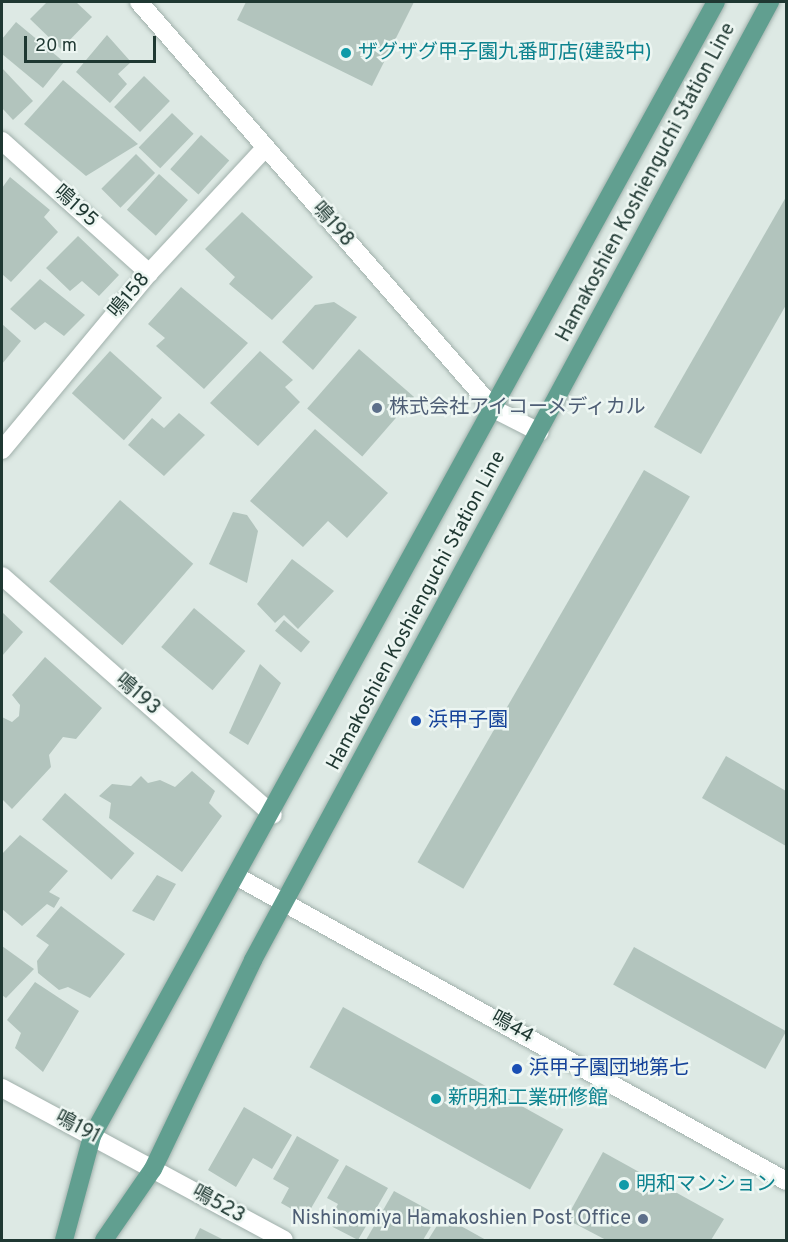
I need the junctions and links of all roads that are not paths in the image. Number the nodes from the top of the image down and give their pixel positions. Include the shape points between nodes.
1 (139, 2) edge
2 (716, 2) edge
3 (770, 2) edge
4 (2, 141) edge
5 (265, 148) junction
6 (149, 273) junction
7 (495, 409) junction
8 (539, 432) junction
9 (2, 450) edge
10 (2, 576) edge
11 (273, 815) junction
12 (236, 876) junction
13 (283, 903) junction
14 (2, 1088) edge
15 (92, 1136) junction
16 (153, 1169) junction
17 (786, 1181) edge
18 (64, 1240) edge
19 (104, 1240) edge
20 (284, 1240) edge

1 - 5 street, 鳴198
2 - 7 main road, Hamakoshien Koshienguchi Station Line
3 - 8 main road, Hamakoshien Koshienguchi Station Line
4 - 6 street, 鳴195
5 - 6 street, 鳴158
5 - 7 street, 鳴198
6 - 9 street, 鳴158
7 - 8 street, 鳴198
7 - 11 main road, Hamakoshien Koshienguchi Station Line
8 - 13 main road, Hamakoshien Koshienguchi Station Line
10 - 11 street, 鳴193
11 - 12 main road, Hamakoshien Koshienguchi Station Line
12 - 13 street, 鳴44
12 - 15 main road, Hamakoshien Koshienguchi Station Line
13 - 16 main road, Hamakoshien Koshienguchi Station Line
13 - 17 street, 鳴44
14 - 15 street, 鳴191
15 - 16 street, 鳴191
15 - 18 main road, Hamakoshien Koshienguchi Station Line
16 - 19 main road, Hamakoshien Koshienguchi Station Line
16 - 20 street, 鳴523

